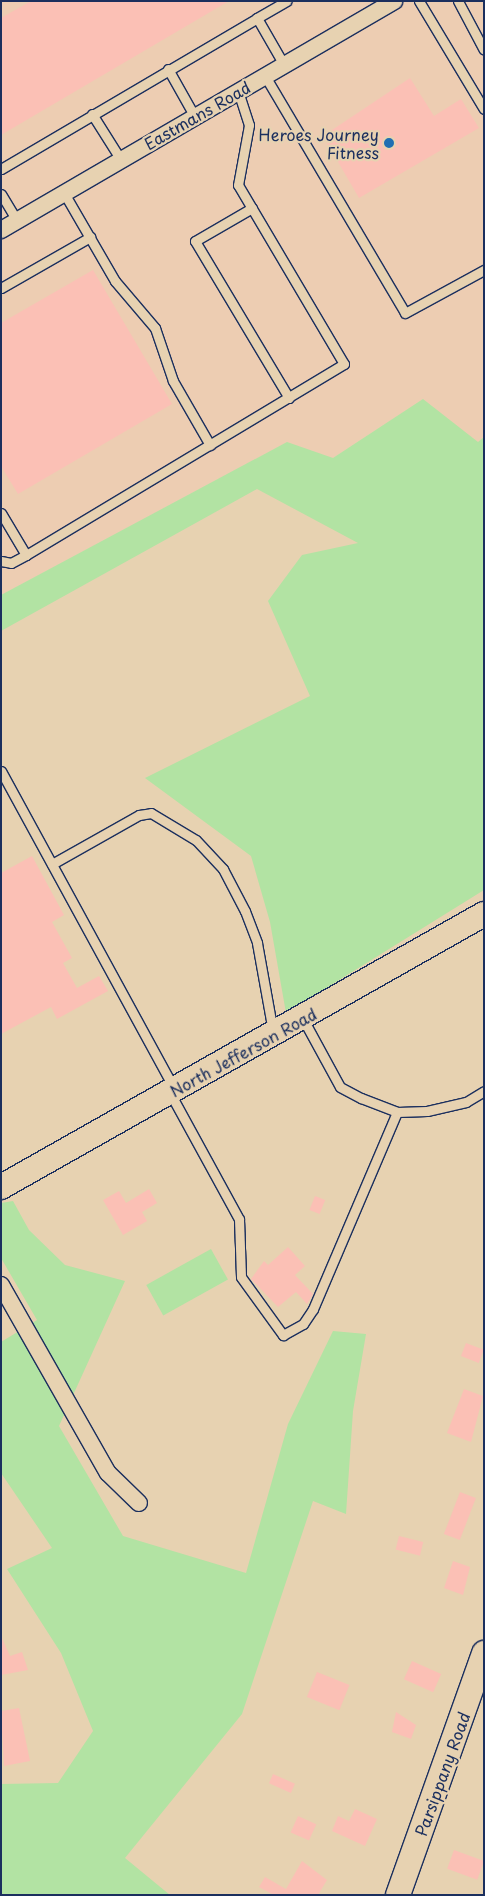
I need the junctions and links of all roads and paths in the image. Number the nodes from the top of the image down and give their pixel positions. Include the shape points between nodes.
1 (286, 1) edge
2 (394, 1) edge
3 (419, 1) edge
4 (458, 1) edge
5 (257, 18) junction
6 (484, 50) edge
7 (284, 65) junction
8 (168, 69) junction
9 (265, 76) junction
10 (238, 92) junction
11 (484, 109) edge
12 (92, 114) junction
13 (195, 117) junction
14 (121, 160) junction
15 (1, 169) edge
16 (64, 193) junction
17 (1, 194) edge
18 (252, 208) junction
19 (17, 221) junction
20 (1, 230) edge
21 (90, 237) junction
22 (484, 270) edge
23 (1, 288) edge
24 (288, 398) junction
25 (210, 445) junction
26 (1, 513) edge
27 (26, 555) junction
28 (1, 562) edge
29 (1, 771) edge
30 (52, 864) junction
31 (484, 914) edge
32 (302, 1019) junction
33 (274, 1035) junction
34 (484, 1091) edge
35 (173, 1092) junction
36 (397, 1112) junction
37 (1, 1187) edge
38 (1, 1285) edge
39 (139, 1504) dead end
40 (484, 1653) edge
41 (479, 1682) edge
42 (398, 1895) edge

1 - 5 lane
2 - 7 street, Eastmans Road
3 - 11 lane
4 - 6 lane
5 - 7 lane
5 - 8 lane
7 - 9 street, Eastmans Road
8 - 12 lane
8 - 13 lane
9 - 10 street, Eastmans Road
9 - 22 lane via 405,313
10 - 13 street, Eastmans Road
10 - 18 lane via 249,125 238,185
12 - 14 lane
12 - 15 lane
13 - 14 street, Eastmans Road
14 - 16 street, Eastmans Road
16 - 19 street, Eastmans Road
16 - 21 lane
17 - 19 lane
18 - 24 lane via 344,364
18 - 24 lane via 195,241
19 - 20 street, Eastmans Road
21 - 23 lane
21 - 25 lane via 115,281 155,328 173,381
24 - 25 lane
25 - 27 lane
26 - 27 lane
27 - 28 lane via 11,563
29 - 30 lane
30 - 33 lane via 139,815 151,813 196,840 224,869 245,911 256,943
30 - 35 lane
31 - 32 street, North Jefferson Road
32 - 33 street, North Jefferson Road
32 - 36 lane via 340,1087
33 - 35 street, North Jefferson Road
34 - 36 lane via 466,1102
35 - 36 lane via 239,1219 241,1277 283,1336 303,1324 313,1309
35 - 37 street, North Jefferson Road
38 - 39 street via 108,1473
40 - 41 street, Parsippany Road
41 - 42 street, Parsippany Road

